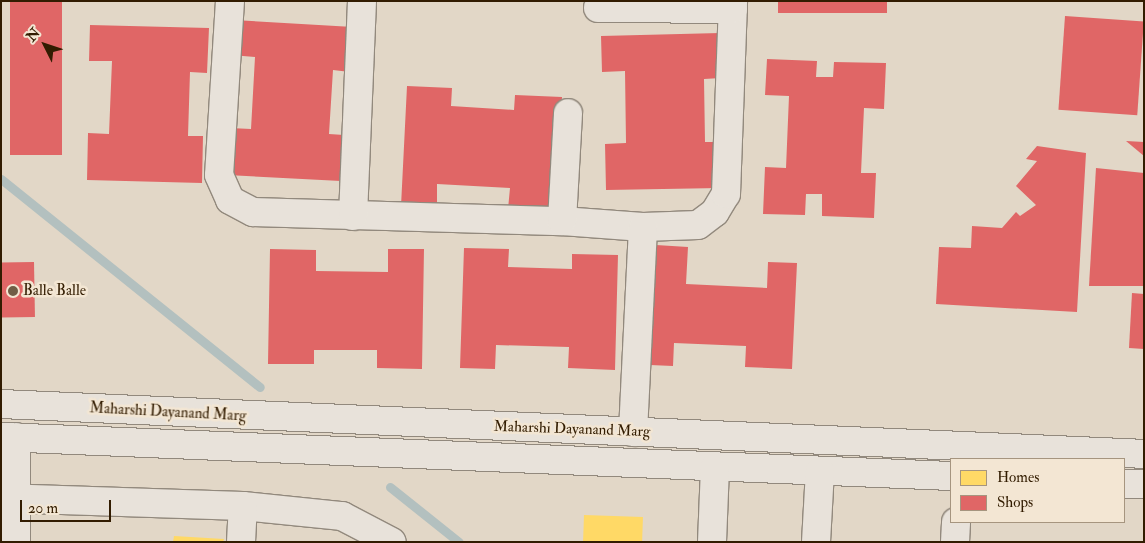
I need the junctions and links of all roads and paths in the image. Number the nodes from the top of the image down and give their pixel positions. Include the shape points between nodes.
1 (230, 1) edge
2 (362, 1) edge
3 (733, 5) edge
4 (598, 8) dead end
5 (568, 113) dead end
6 (353, 216) junction
7 (562, 221) junction
8 (643, 227) junction
9 (1, 404) edge
10 (633, 432) junction
11 (9, 437) edge
12 (1144, 454) edge
13 (715, 467) junction
14 (820, 471) junction
15 (950, 476) edge
16 (1125, 484) edge
17 (1144, 484) edge
18 (9, 498) edge
19 (243, 506) junction
20 (956, 523) edge
21 (16, 542) edge
22 (241, 542) edge
23 (392, 542) edge
24 (712, 542) edge
25 (816, 542) edge
26 (955, 542) edge

1 - 6 street via 219,175 230,200 253,212
2 - 6 street
3 - 4 street
3 - 8 street via 726,194 715,212 698,225
5 - 7 street
6 - 7 street
7 - 8 street
8 - 10 street
9 - 10 street, Maharshi Dayanand Marg
10 - 12 street, Maharshi Dayanand Marg
11 - 13 street, Maharshi Dayanand Marg
11 - 18 street
13 - 14 street, Maharshi Dayanand Marg
13 - 24 street
14 - 15 street, Maharshi Dayanand Marg
14 - 25 street
16 - 17 street
18 - 19 street
18 - 21 street
19 - 22 street
19 - 23 street via 342,516
20 - 26 street

